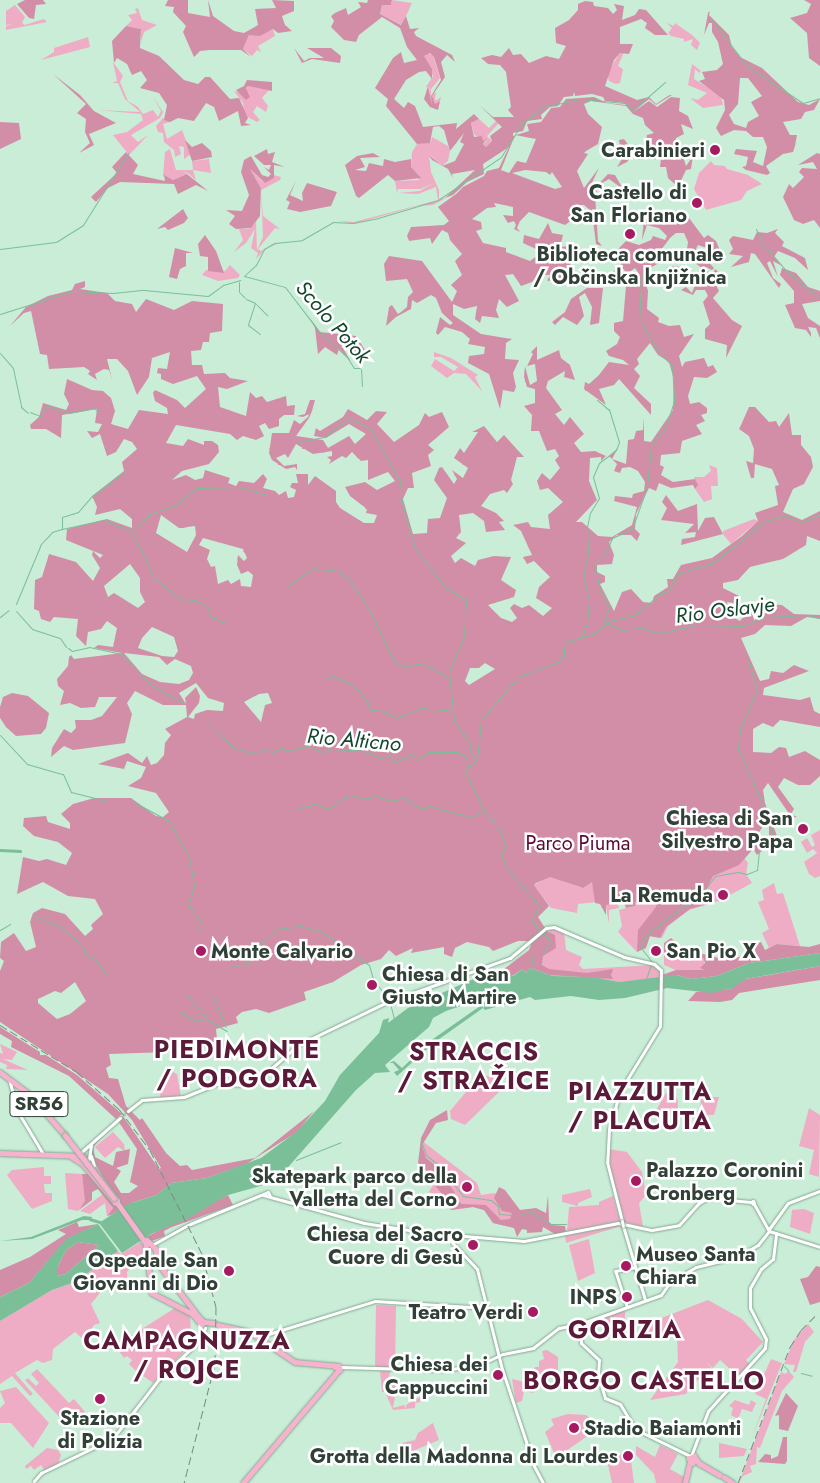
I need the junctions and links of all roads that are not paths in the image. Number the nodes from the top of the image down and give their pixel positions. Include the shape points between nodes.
1 (0, 1072) edge
2 (9, 1078) junction
3 (128, 1110) tunnel mouth
4 (120, 1118) tunnel mouth
5 (92, 1142) junction
6 (90, 1153) junction
7 (0, 1154) edge
8 (43, 1154) junction
9 (80, 1154) junction
10 (68, 1156) junction
11 (89, 1160) junction
12 (82, 1163) junction
13 (94, 1166) junction
14 (820, 1191) edge
15 (119, 1205) junction
16 (773, 1231) junction
17 (451, 1237) junction
18 (150, 1245) junction
19 (820, 1247) edge
20 (147, 1256) junction
21 (156, 1257) junction
22 (635, 1267) junction
23 (645, 1300) junction
24 (627, 1307) junction
25 (486, 1308) junction
26 (216, 1324) junction
27 (580, 1324) junction
28 (204, 1325) junction
29 (261, 1337) junction
30 (500, 1356) junction
31 (337, 1369) junction
32 (693, 1460) junction
33 (539, 1476) edge
34 (33, 1482) edge
35 (243, 1483) edge
36 (685, 1483) edge
37 (733, 1483) edge

1 - 2 main road, SR56
2 - 8 main road via 18,1112
2 - 15 main road, SR56, bridge via 30,1095 65,1135
3 - 22 main road, bridge via 142,1100 184,1097 217,1084 241,1085 258,1080 295,1047 364,1012 510,958 542,932 554,927 624,957 658,966 662,975 660,1031 620,1091 611,1120 607,1162
4 - 5 main road
5 - 6 main road
5 - 9 main road
6 - 11 main road
6 - 13 main road
7 - 8 main road
8 - 10 main road
9 - 10 main road
9 - 11 main road
9 - 12 main road
10 - 12 main road
11 - 12 main road via 88,1164
11 - 13 main road
12 - 15 main road
13 - 15 main road
14 - 16 main road via 789,1203
15 - 18 main road, SR56
16 - 17 main road via 753,1203 708,1198 698,1203 676,1226 646,1229 618,1223 524,1241
16 - 19 main road
16 - 23 main road via 738,1257 706,1263 674,1280 661,1295
16 - 32 main road via 773,1259 761,1269 750,1288 752,1313 766,1339 760,1357 707,1413
17 - 18 main road via 364,1223 267,1195 189,1224
17 - 25 main road via 477,1269
18 - 20 main road
18 - 21 main road
20 - 21 main road
20 - 28 main road via 154,1295 193,1314
21 - 28 main road
22 - 23 main road
22 - 24 main road via 615,1271
23 - 24 main road
24 - 27 main road
25 - 29 main road via 375,1302
25 - 30 main road
26 - 28 main road
26 - 29 main road
26 - 29 main road
27 - 30 main road via 558,1328 544,1340 522,1351
27 - 32 main road via 581,1342 599,1360 598,1375 605,1398 620,1404 633,1426 641,1432
28 - 34 main road via 201,1337 159,1379 113,1438 45,1471
29 - 31 main road via 292,1361
30 - 31 main road via 479,1365 444,1370
30 - 33 main road
31 - 35 main road
32 - 36 main road
32 - 37 main road

